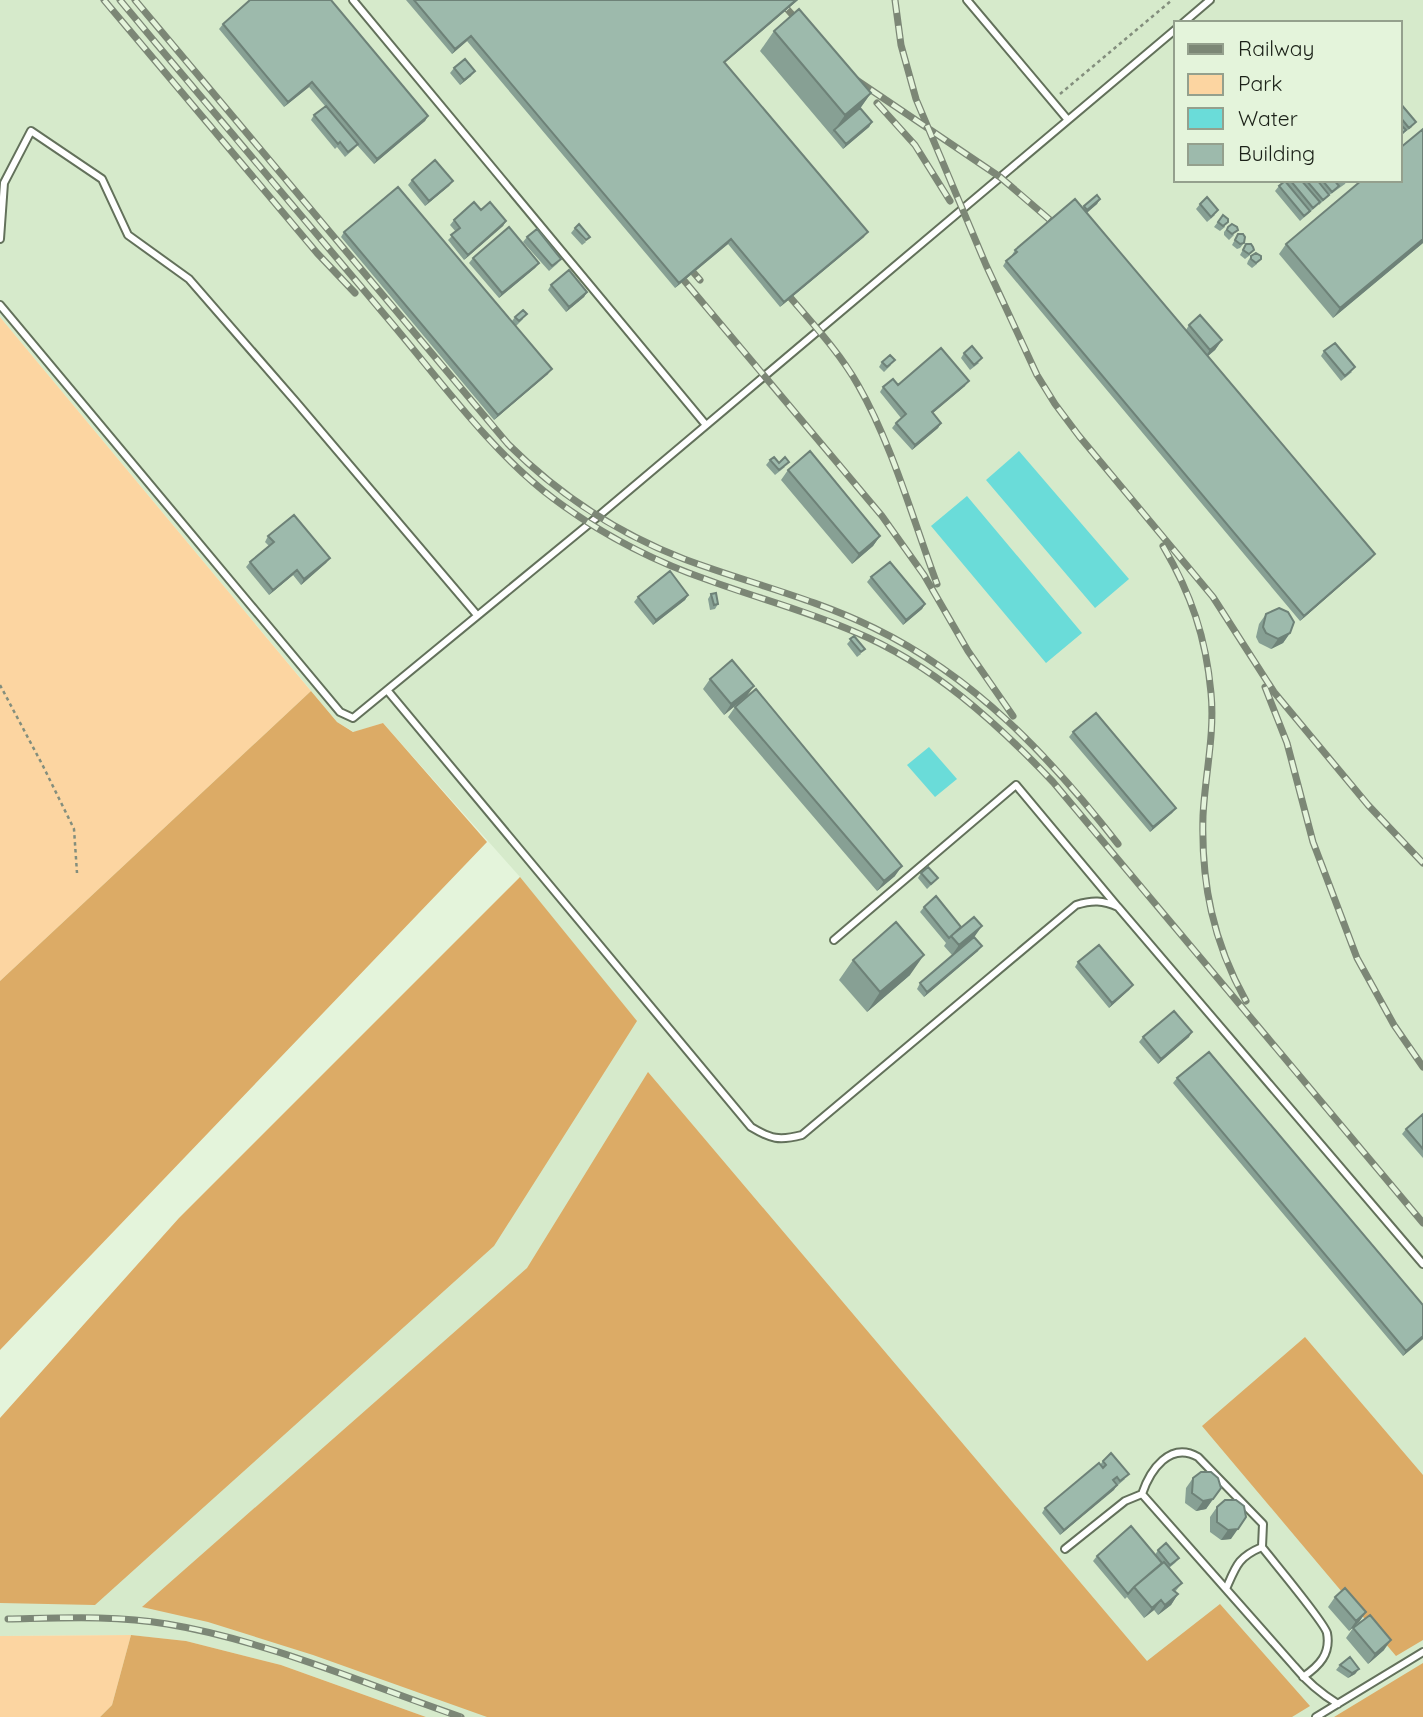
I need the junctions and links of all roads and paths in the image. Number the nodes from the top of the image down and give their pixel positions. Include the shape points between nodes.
1 (352, 0) edge
2 (967, 0) edge
3 (1172, 0) edge
4 (1210, 0) edge
5 (1185, 21) edge
6 (1174, 31) edge
7 (1052, 101) junction
8 (1068, 120) junction
9 (0, 239) edge
10 (0, 305) edge
11 (706, 425) junction
12 (477, 615) junction
13 (0, 685) edge
14 (387, 690) junction
15 (77, 873) dead end
16 (1118, 907) junction
17 (834, 940) dead end
18 (1423, 1264) edge
19 (1142, 1494) junction
20 (1262, 1547) junction
21 (1065, 1549) dead end
22 (1226, 1590) junction
23 (1423, 1652) edge
24 (1303, 1677) junction
25 (1338, 1704) junction
26 (1317, 1717) edge

1 - 11 lane
2 - 7 lane
3 - 7 path
4 - 5 lane
6 - 8 lane
7 - 8 lane
8 - 11 lane
9 - 12 lane via 4,183 31,131 102,179 128,235 189,279
10 - 14 lane via 340,712 354,718
11 - 12 lane
12 - 14 lane
13 - 15 path via 74,830
14 - 16 lane via 751,1127 767,1137 802,1135 1076,905 1105,901
16 - 17 lane via 1016,785
16 - 18 lane
19 - 20 lane via 1156,1465 1175,1453 1189,1452 1264,1524
19 - 21 lane via 1125,1501
19 - 22 lane
20 - 22 lane via 1246,1554
20 - 24 lane via 1327,1630 1327,1652
22 - 24 lane
23 - 25 lane
24 - 25 lane
25 - 26 lane

